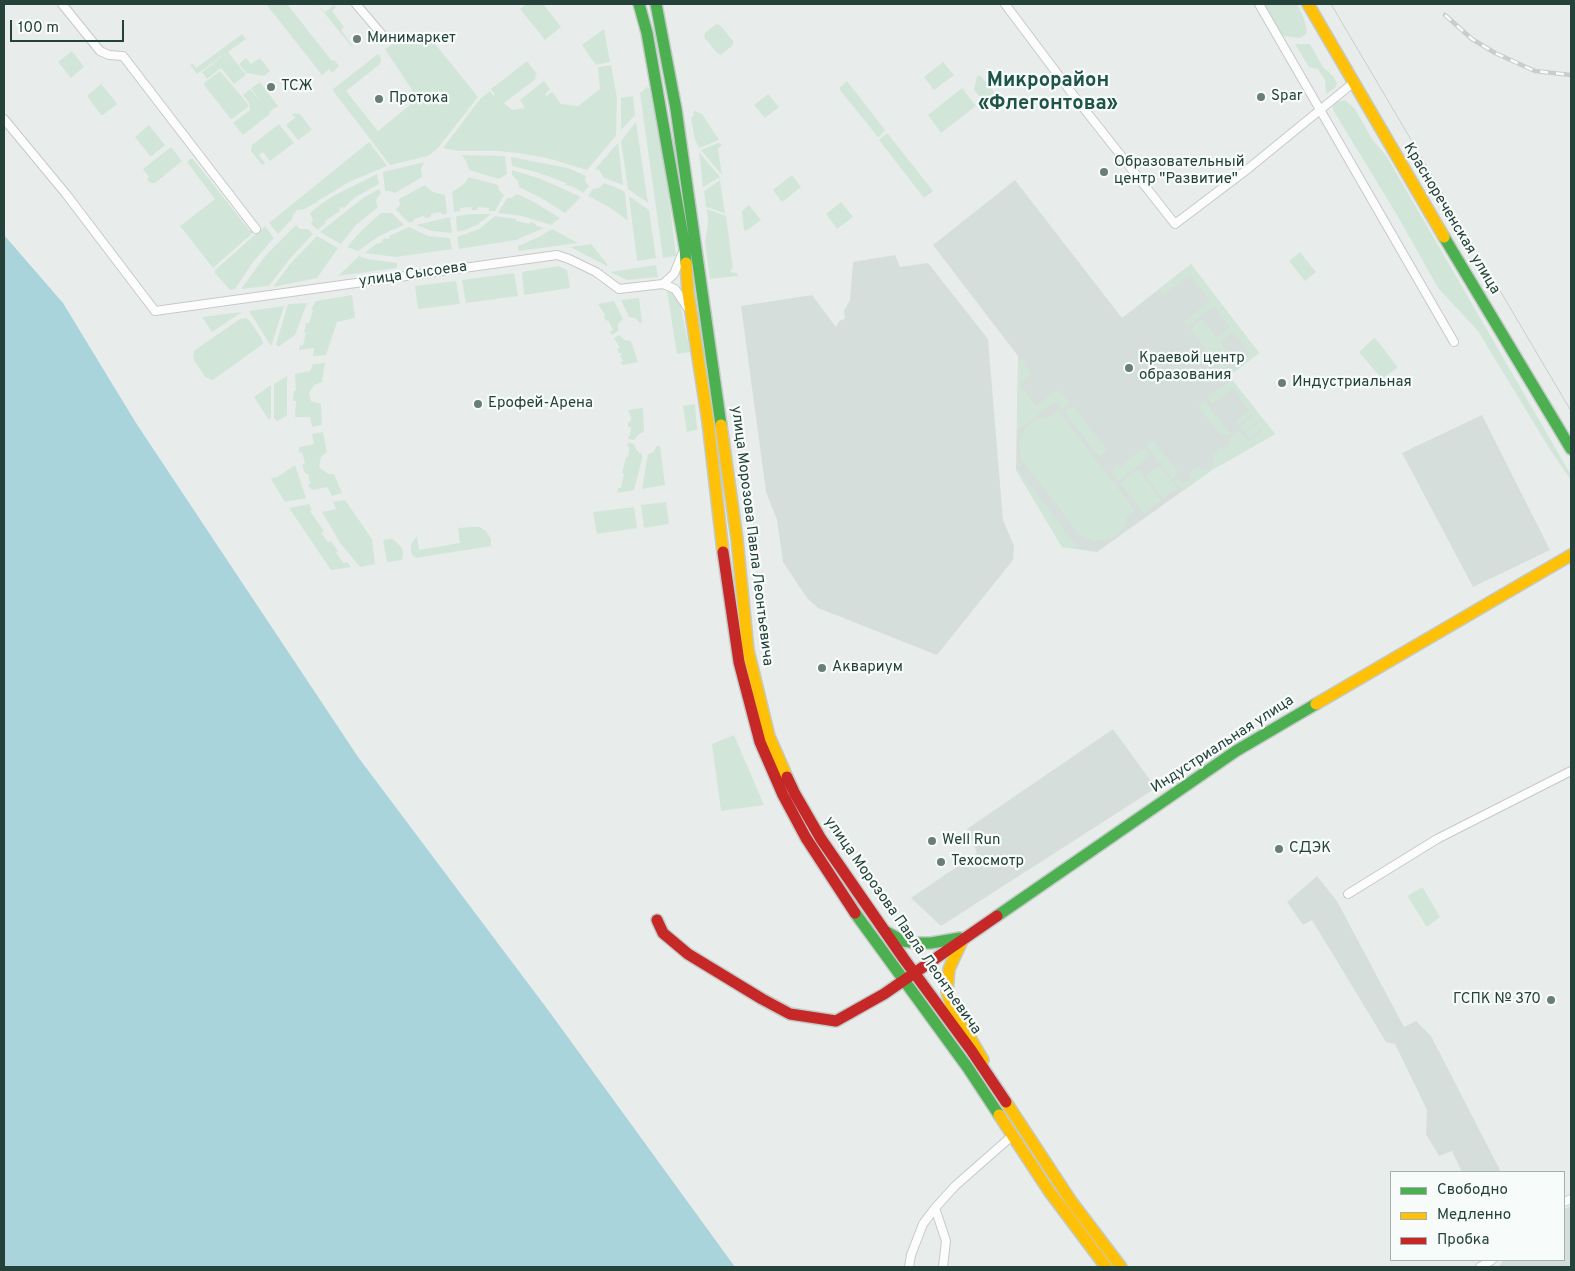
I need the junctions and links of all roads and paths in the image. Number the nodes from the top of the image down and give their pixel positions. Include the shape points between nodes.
1 (62, 4) edge
2 (356, 4) edge
3 (639, 4) edge
4 (656, 4) edge
5 (1005, 4) edge
6 (1260, 4) edge
7 (1308, 4) edge
8 (384, 37) dead end
9 (1353, 83) junction
10 (1319, 110) junction
11 (4, 119) edge
12 (256, 229) dead end
13 (684, 248) junction
14 (663, 284) junction
15 (693, 320) junction
16 (1454, 342) dead end
17 (1571, 449) edge
18 (1571, 556) edge
19 (1571, 771) edge
20 (1348, 894) dead end
21 (869, 910) junction
22 (657, 920) dead end
23 (965, 937) junction
24 (914, 973) junction
25 (904, 980) junction
26 (994, 1083) junction
27 (1013, 1135) junction
28 (935, 1208) junction
29 (908, 1267) edge
30 (943, 1267) edge
31 (1106, 1267) edge
32 (1121, 1267) edge

1 - 12 street via 100,51 123,56
2 - 8 street
3 - 13 main road, улица Морозова Павла Леонтьевича via 647,33
4 - 21 main road, улица Морозова Павла Леонтьевича via 676,109 736,530 748,650 760,704 769,736 795,794
5 - 10 street via 1175,224
6 - 10 street
7 - 9 main road, Краснореченская улица
9 - 10 street
9 - 17 main road, Краснореченская улица
10 - 16 street
11 - 14 street, улица Сысоева via 155,311 557,255 596,272 619,289
13 - 14 street via 674,274
13 - 15 main road, улица Морозова Павла Леонтьевича
14 - 15 street via 675,289
15 - 25 main road, улица Морозова Павла Леонтьевича via 739,662 760,742 806,838
18 - 23 main road, Индустриальная улица via 1236,751
19 - 20 street via 1437,840
21 - 23 main road via 886,934 902,942 931,943
21 - 24 main road, улица Морозова Павла Леонтьевича
22 - 25 main road, Индустриальная улица via 663,933 688,954 790,1014 836,1021
23 - 24 main road, Индустриальная улица
23 - 26 main road via 949,969 947,992
24 - 25 main road, Индустриальная улица
24 - 26 main road, улица Морозова Павла Леонтьевича
25 - 27 main road, улица Морозова Павла Леонтьевича
26 - 32 main road, улица Морозова Павла Леонтьевича via 1071,1201
27 - 28 street
27 - 31 main road, улица Морозова Павла Леонтьевича via 1049,1191
28 - 29 street via 923,1224
28 - 30 street via 946,1241

